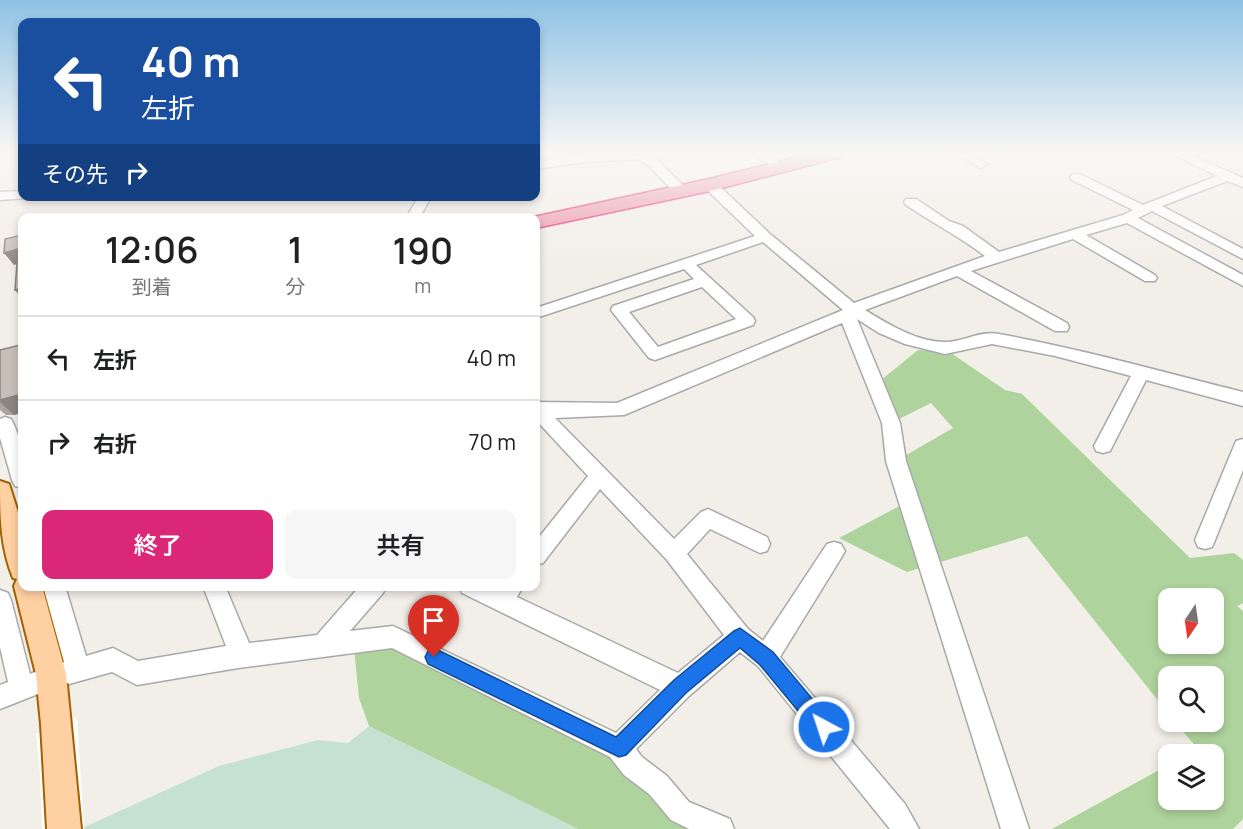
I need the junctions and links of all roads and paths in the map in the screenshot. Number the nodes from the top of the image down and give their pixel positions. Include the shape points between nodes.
1 (678, 192) edge
2 (717, 192) edge
3 (1110, 192) edge
4 (1188, 192) edge
5 (18, 195) edge
6 (0, 196) edge
7 (911, 202) dead end
8 (1147, 208) junction
9 (1128, 218) junction
10 (540, 221) edge
11 (1072, 233) junction
12 (765, 237) junction
13 (1243, 255) edge
14 (996, 257) junction
15 (686, 263) junction
16 (958, 270) junction
17 (1150, 278) dead end
18 (705, 281) junction
19 (1243, 281) edge
20 (540, 312) edge
21 (850, 312) junction
22 (1061, 327) dead end
23 (1142, 372) junction
24 (1243, 399) edge
25 (540, 410) edge
26 (540, 414) edge
27 (9, 423) edge
28 (1103, 446) dead end
29 (1243, 446) edge
30 (18, 462) edge
31 (599, 476) junction
32 (0, 491) edge
33 (1205, 540) dead end
34 (759, 544) dead end
35 (834, 550) dead end
36 (540, 551) edge
37 (674, 553) junction
38 (18, 555) edge
39 (29, 591) edge
40 (55, 591) edge
41 (216, 591) edge
42 (371, 591) edge
43 (506, 594) edge
44 (0, 600) edge
45 (740, 637) junction
46 (322, 646) junction
47 (237, 656) junction
48 (766, 658) junction
49 (680, 687) junction
50 (19, 690) edge
51 (619, 748) junction
52 (64, 829) edge
53 (720, 829) edge
54 (905, 829) edge
55 (1015, 829) edge

1 - 10 highway
2 - 12 street
3 - 8 street
4 - 8 street
5 - 6 street
7 - 14 street
8 - 9 street
8 - 13 street
9 - 11 street
9 - 19 street
11 - 14 street
11 - 17 street
12 - 15 street
12 - 21 street
14 - 16 street
15 - 18 street
15 - 20 street
16 - 21 street
16 - 22 street
18 - 18 street via 747,321 655,354 619,310
21 - 23 street via 911,340 945,348 992,338
21 - 25 street via 618,410
21 - 55 street via 891,423 896,461
23 - 24 street
23 - 28 street
26 - 31 street
27 - 30 street
29 - 33 street
31 - 36 street
31 - 37 street
32 - 38 main road
34 - 37 street via 708,518
35 - 48 street
37 - 45 street
39 - 52 main road via 51,674
40 - 47 street via 74,671 112,660 138,673
41 - 47 street via 237,641
42 - 46 street
43 - 49 street
44 - 50 street
45 - 48 street
45 - 49 street
46 - 47 street
46 - 51 street via 393,637
48 - 54 street via 896,813
49 - 51 street
51 - 53 street via 680,811

